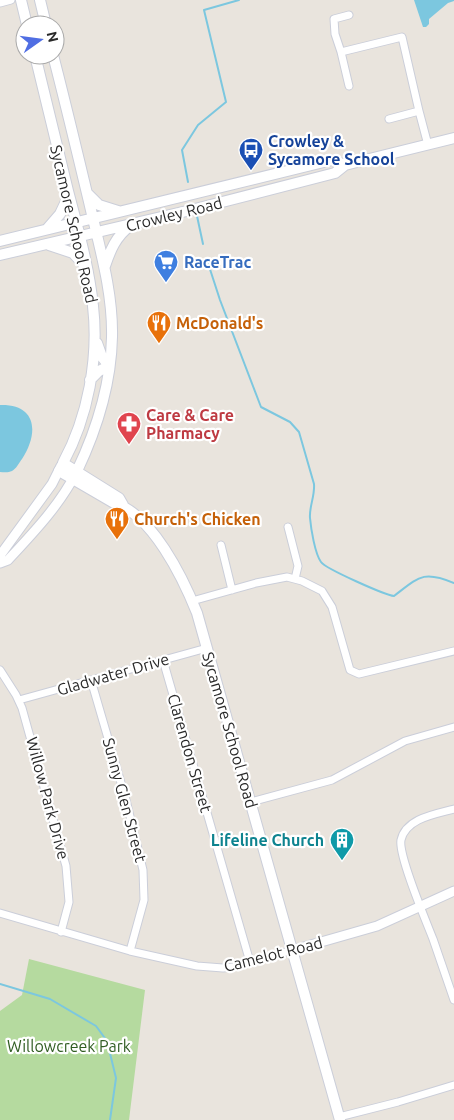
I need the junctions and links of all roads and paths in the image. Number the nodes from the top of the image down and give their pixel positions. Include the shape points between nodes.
1 (11, 0) edge
2 (21, 0) edge
3 (40, 0) edge
4 (0, 3) edge
5 (25, 15) edge
6 (44, 15) edge
7 (349, 15) dead end
8 (341, 52) junction
9 (37, 65) edge
10 (56, 65) edge
11 (60, 81) junction
12 (42, 86) junction
13 (350, 86) dead end
14 (419, 111) junction
15 (389, 119) dead end
16 (454, 138) edge
17 (428, 145) junction
18 (345, 165) junction
19 (87, 193) junction
20 (69, 195) junction
21 (119, 211) junction
22 (93, 218) junction
23 (76, 222) junction
24 (133, 224) junction
25 (47, 229) junction
26 (96, 233) junction
27 (80, 237) junction
28 (0, 241) edge
29 (48, 244) junction
30 (0, 255) edge
31 (104, 267) junction
32 (87, 269) junction
33 (95, 334) junction
34 (109, 366) junction
35 (90, 380) junction
36 (61, 467) junction
37 (75, 475) junction
38 (288, 527) dead end
39 (221, 544) dead end
40 (0, 557) edge
41 (0, 563) edge
42 (295, 579) junction
43 (232, 590) junction
44 (192, 601) junction
45 (206, 648) junction
46 (454, 651) edge
47 (163, 660) junction
48 (0, 670) edge
49 (91, 680) junction
50 (19, 700) junction
51 (454, 727) edge
52 (251, 802) junction
53 (454, 808) edge
54 (454, 891) edge
55 (420, 906) junction
56 (0, 913) edge
57 (60, 932) junction
58 (293, 950) junction
59 (130, 951) junction
60 (250, 962) junction
61 (454, 1000) edge
62 (454, 1086) edge
63 (340, 1118) edge

1 - 4 street
2 - 5 main road
3 - 6 main road
7 - 8 street via 334,19
8 - 13 street
8 - 14 street via 402,37
9 - 12 main road, Sycamore School Road
10 - 11 main road, Sycamore School Road
11 - 12 main road
11 - 19 main road, Sycamore School Road
12 - 20 main road, Sycamore School Road
14 - 15 street
14 - 17 street
16 - 17 main road, Crowley Road
17 - 18 main road, Crowley Road
18 - 21 main road, Crowley Road via 332,160
18 - 24 main road, Crowley Road via 336,173
19 - 21 main road via 99,205
19 - 22 main road, Sycamore School Road
20 - 23 main road, Sycamore School Road
20 - 25 main road via 60,214
21 - 22 main road, Crowley Road
22 - 23 main road, Crowley Road
22 - 26 main road, Sycamore School Road
23 - 25 main road, Crowley Road
23 - 27 main road, Sycamore School Road
24 - 26 main road, Crowley Road
24 - 31 main road via 116,239
25 - 28 main road, Crowley Road
26 - 27 main road, Crowley Road
26 - 31 main road, Sycamore School Road
27 - 29 main road, Crowley Road
27 - 32 main road, Sycamore School Road
29 - 30 main road, Crowley Road
29 - 32 main road via 73,253
31 - 34 main road, Sycamore School Road via 112,317
32 - 33 main road, Sycamore School Road
33 - 34 main road via 102,358
33 - 35 main road, Sycamore School Road
34 - 35 main road
34 - 37 main road, Sycamore School Road via 96,428
35 - 36 main road, Sycamore School Road via 80,423
36 - 37 main road, Sycamore School Road
36 - 40 street
37 - 41 street via 39,526 8,560
37 - 44 main road, Sycamore School Road via 119,498 144,523 175,567
38 - 42 street via 298,566
39 - 43 street
42 - 43 street via 287,577
42 - 46 street via 322,591 332,607 350,670 359,674
43 - 44 street
44 - 45 main road, Sycamore School Road
45 - 47 street, Gladwater Drive
45 - 52 main road, Sycamore School Road
47 - 49 street, Gladwater Drive
47 - 60 street, Clarendon Street
48 - 50 street, Willow Park Drive
49 - 50 street, Gladwater Drive
49 - 59 street, Sunny Glen Street via 143,870 144,900
50 - 57 street, Willow Park Drive via 66,866 69,902
51 - 52 street via 405,741 332,780
52 - 58 main road, Sycamore School Road
53 - 55 street via 420,818 411,824 400,841
54 - 55 street, Camelot Road
55 - 58 street, Camelot Road via 364,931
55 - 61 street
56 - 57 street, Camelot Road
57 - 59 street, Camelot Road
58 - 60 street, Camelot Road
58 - 63 main road, Sycamore School Road
59 - 60 street, Camelot Road via 197,966 223,968
62 - 63 street

